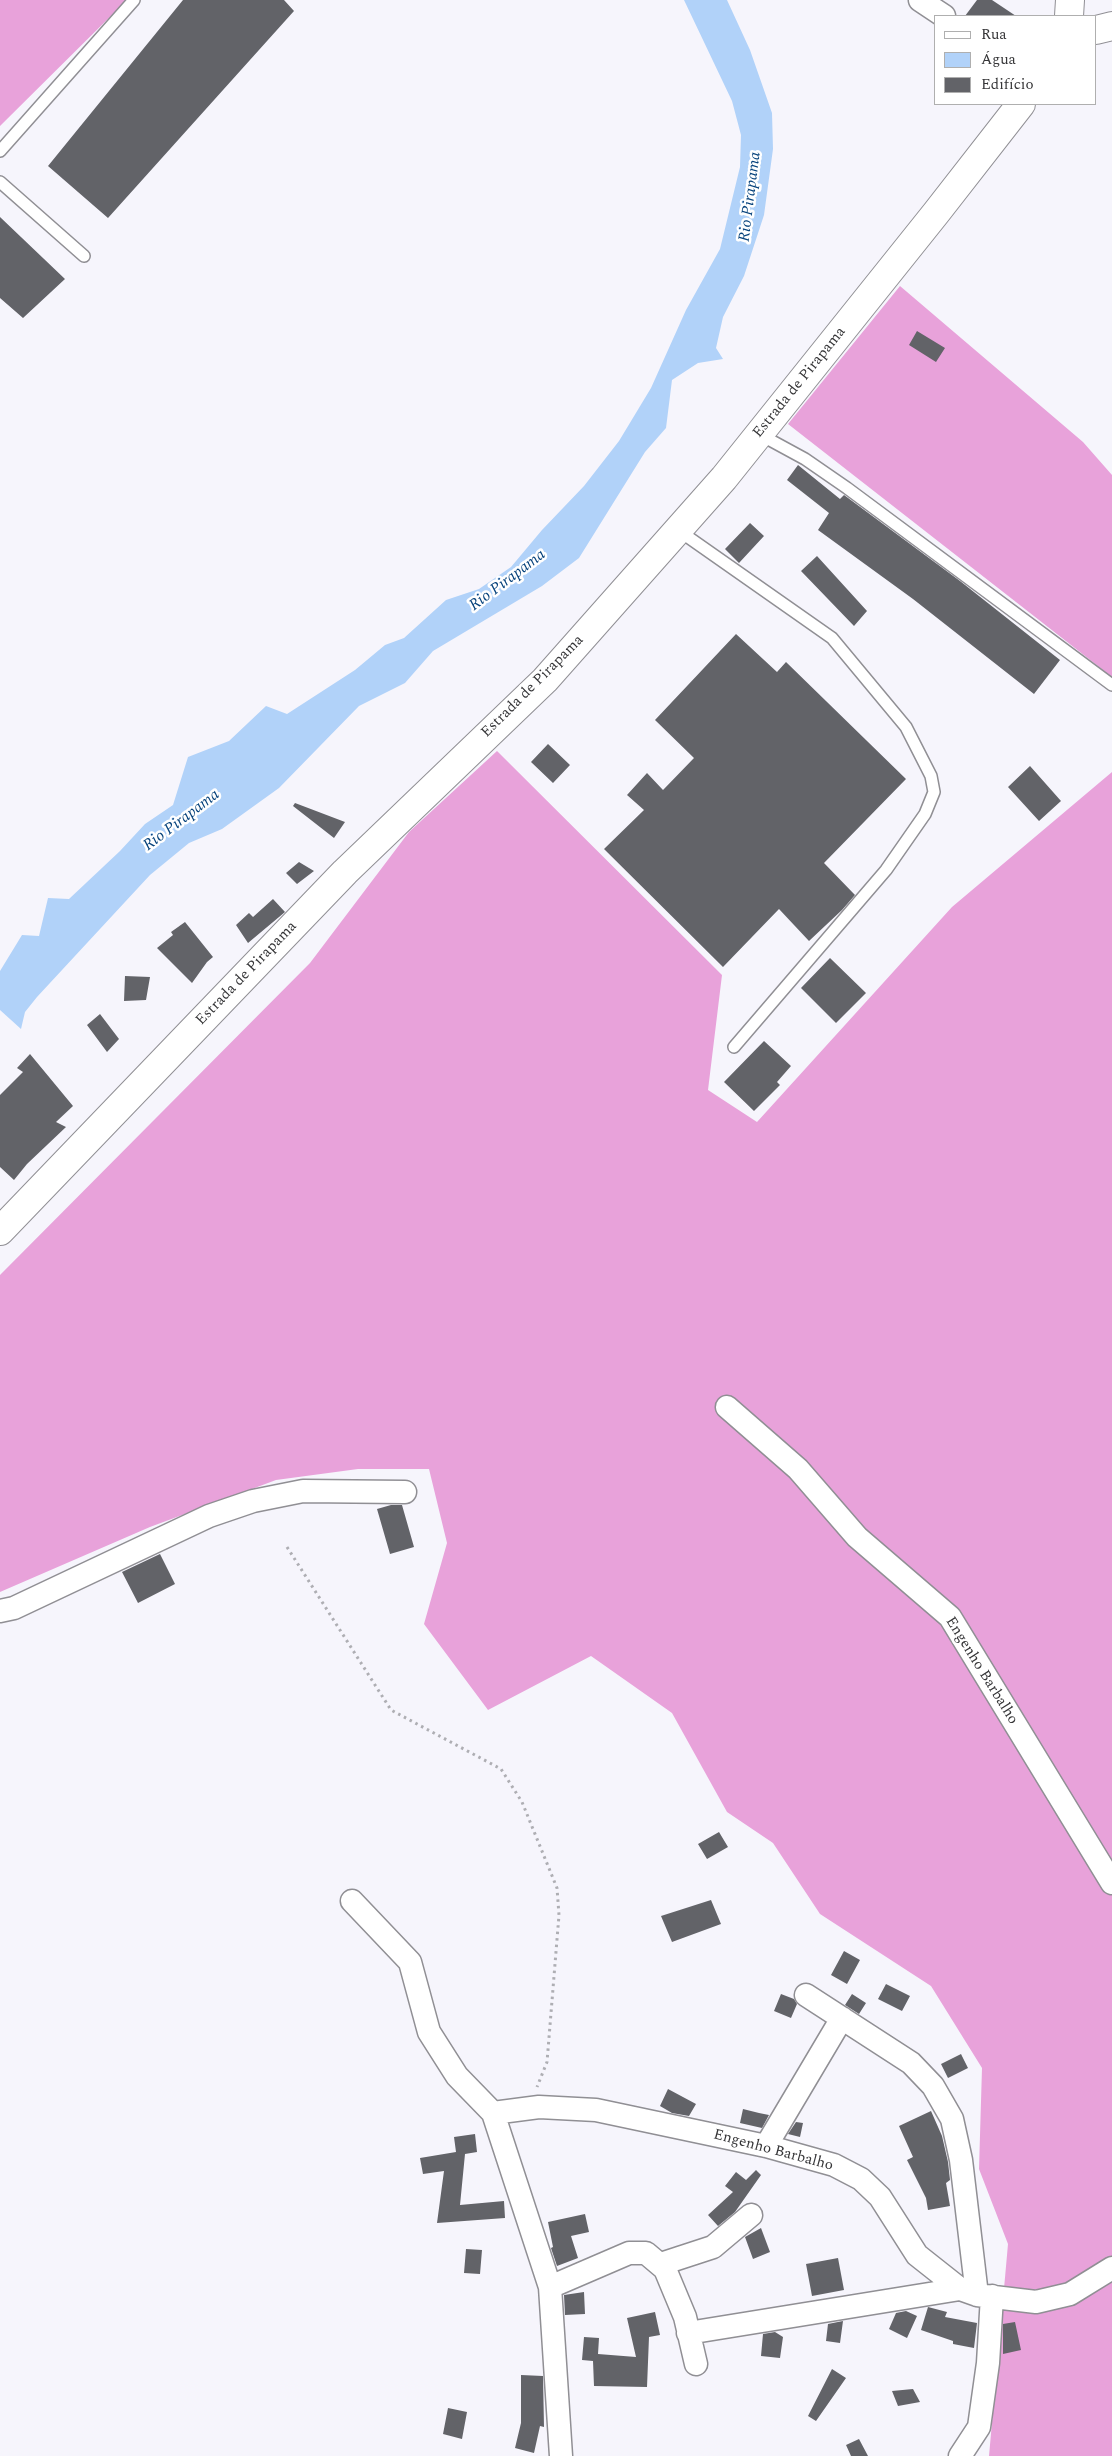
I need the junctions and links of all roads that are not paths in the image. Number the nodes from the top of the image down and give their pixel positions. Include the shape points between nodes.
1 (134, 0) edge
2 (920, 0) edge
3 (1070, 0) edge
4 (1082, 0) edge
5 (1112, 10) edge
6 (942, 15) edge
7 (1069, 15) edge
8 (1070, 15) edge
9 (1097, 23) edge
10 (1112, 26) edge
11 (1097, 30) edge
12 (1019, 105) edge
13 (0, 152) edge
14 (0, 182) edge
15 (84, 256) dead end
16 (759, 434) junction
17 (678, 530) junction
18 (1112, 685) edge
19 (734, 1046) dead end
20 (0, 1231) edge
21 (727, 1408) dead end
22 (405, 1492) dead end
23 (0, 1611) edge
24 (1112, 1883) edge
25 (352, 1902) dead end
26 (806, 1995) dead end
27 (842, 2018) junction
28 (493, 2113) junction
29 (766, 2146) junction
30 (750, 2216) dead end
31 (661, 2264) junction
32 (1112, 2268) edge
33 (550, 2287) junction
34 (976, 2293) junction
35 (688, 2333) junction
36 (696, 2364) dead end
37 (561, 2456) edge
38 (960, 2456) edge

1 - 13 lane
2 - 6 street
3 - 7 main road
4 - 8 main road
5 - 9 main road
10 - 11 main road
12 - 16 main road, Estrada de Pirapama
14 - 15 lane
16 - 17 main road, Estrada de Pirapama
16 - 18 lane via 805,459 847,488
17 - 19 lane via 832,638 906,726 931,776 934,792 925,814 886,870
17 - 20 main road, Estrada de Pirapama via 544,680 346,872
21 - 24 street, Engenho Barbalho via 798,1469 857,1537 950,1617
22 - 23 street via 303,1491 253,1501 209,1516 14,1608
25 - 28 street via 410,1962 429,2032 457,2076
26 - 27 street
27 - 29 street
27 - 34 street via 911,2063 933,2086 952,2120 961,2160
28 - 29 street, Engenho Barbalho via 528,2108 596,2110
28 - 33 street
29 - 34 street, Engenho Barbalho via 834,2165 862,2179 880,2197 916,2255
30 - 31 street via 713,2247
31 - 33 street via 646,2253 629,2253
31 - 35 street
32 - 34 street, Engenho Barbalho via 1070,2294 1036,2302
33 - 37 street
34 - 35 street
34 - 38 street via 988,2363 979,2427
35 - 36 street

